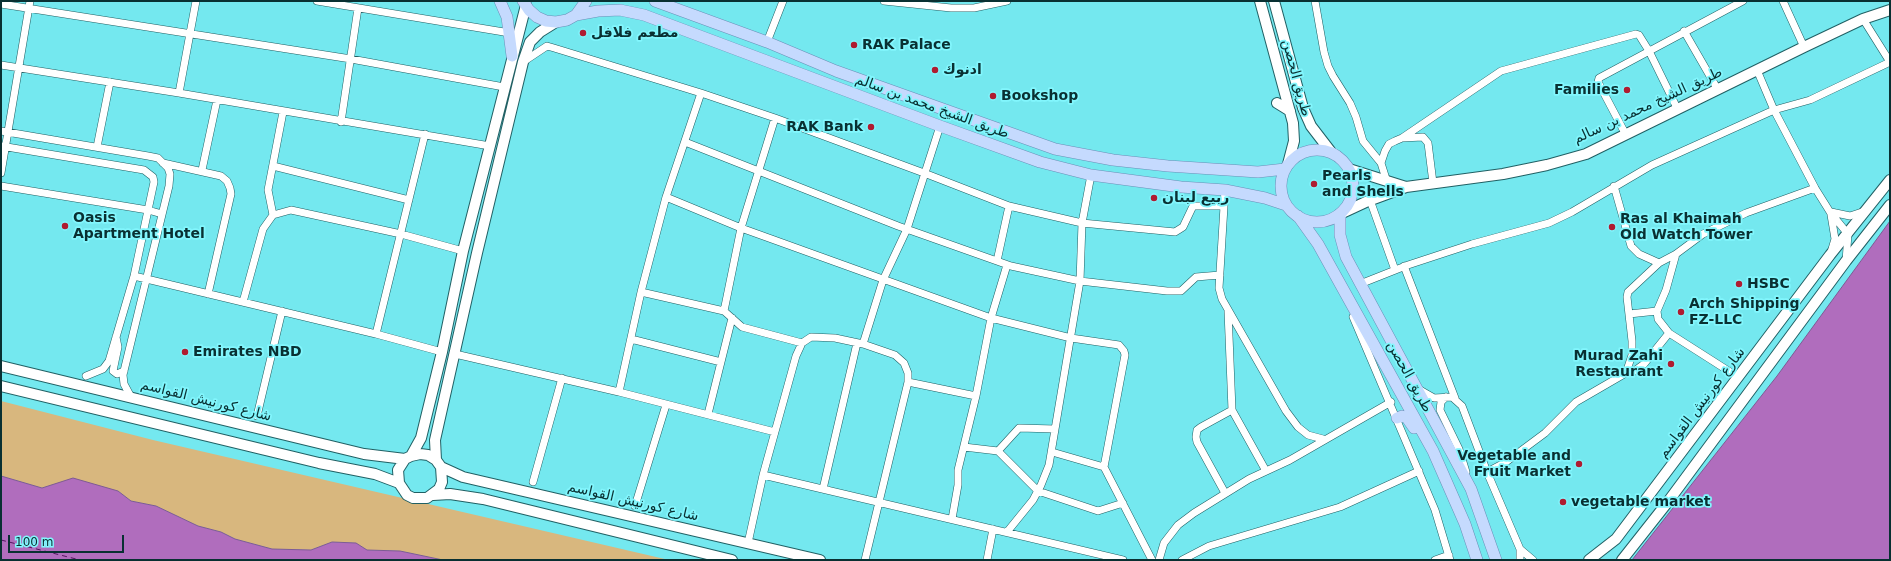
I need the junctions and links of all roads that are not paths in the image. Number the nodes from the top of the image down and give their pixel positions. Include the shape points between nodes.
1 (196, 1) edge
2 (317, 1) edge
3 (500, 1) edge
4 (586, 1) edge
5 (655, 1) edge
6 (783, 1) edge
7 (884, 1) edge
8 (892, 1) edge
9 (1007, 1) edge
10 (1260, 1) edge
11 (1274, 1) edge
12 (1315, 1) edge
13 (1743, 1) edge
14 (1783, 1) edge
15 (524, 2) edge
16 (1, 4) edge
17 (964, 4) edge
18 (29, 5) edge
19 (358, 8) junction
20 (1890, 10) edge
21 (576, 15) junction
22 (1863, 19) junction
23 (556, 22) junction
24 (1684, 31) junction
25 (510, 33) junction
26 (190, 34) junction
27 (767, 42) junction
28 (1804, 47) junction
29 (1649, 51) junction
30 (512, 56) junction
31 (350, 59) junction
32 (523, 62) junction
33 (1890, 62) edge
34 (1, 65) edge
35 (18, 68) junction
36 (1757, 70) junction
37 (110, 82) junction
38 (504, 87) junction
39 (1718, 90) junction
40 (179, 93) junction
41 (701, 93) junction
42 (217, 100) junction
43 (1277, 103) dead end
44 (1677, 108) junction
45 (1774, 110) junction
46 (1290, 111) junction
47 (283, 112) junction
48 (775, 118) junction
49 (341, 122) junction
50 (940, 126) junction
51 (4, 132) edge
52 (425, 134) junction
53 (1626, 135) junction
54 (1402, 138) junction
55 (685, 142) junction
56 (3, 146) edge
57 (490, 146) junction
58 (97, 147) junction
59 (1330, 152) junction
60 (163, 163) junction
61 (1381, 163) junction
62 (273, 166) junction
63 (1286, 167) junction
64 (1349, 169) junction
65 (202, 170) junction
66 (760, 171) junction
67 (1, 173) edge
68 (924, 173) junction
69 (1091, 175) junction
70 (1890, 180) edge
71 (1387, 182) junction
72 (1433, 183) junction
73 (1, 186) edge
74 (1614, 186) junction
75 (1406, 187) junction
76 (1815, 188) junction
77 (1225, 190) junction
78 (666, 197) junction
79 (409, 200) junction
80 (1370, 200) junction
81 (1286, 205) junction
82 (1890, 205) edge
83 (1009, 206) junction
84 (1223, 206) junction
85 (148, 210) junction
86 (1865, 211) junction
87 (1830, 212) junction
88 (162, 214) junction
89 (273, 214) junction
90 (1340, 214) junction
91 (1298, 216) junction
92 (1082, 223) junction
93 (741, 228) junction
94 (908, 229) junction
95 (400, 234) junction
96 (1848, 234) junction
97 (463, 251) junction
98 (1676, 254) junction
99 (1830, 255) junction
100 (1846, 260) junction
101 (997, 261) junction
102 (1659, 263) junction
103 (1007, 265) junction
104 (1404, 266) junction
105 (1395, 270) junction
106 (1220, 275) junction
107 (134, 276) junction
108 (147, 280) junction
109 (883, 280) junction
110 (1338, 280) junction
111 (1080, 281) junction
112 (1360, 284) junction
113 (641, 292) junction
114 (208, 294) junction
115 (243, 302) junction
116 (1228, 309) junction
117 (282, 311) junction
118 (724, 311) junction
119 (1657, 311) junction
120 (1628, 314) junction
121 (732, 318) junction
122 (991, 318) junction
123 (1669, 333) junction
124 (376, 334) junction
125 (116, 337) junction
126 (1071, 338) junction
127 (631, 339) junction
128 (802, 343) junction
129 (860, 343) junction
130 (442, 352) junction
131 (455, 354) junction
132 (721, 362) junction
133 (1, 366) edge
134 (124, 371) junction
135 (1626, 372) junction
136 (86, 376) dead end
137 (562, 378) junction
138 (1738, 378) junction
139 (908, 382) junction
140 (1, 386) edge
141 (1417, 388) junction
142 (619, 392) junction
143 (976, 396) junction
144 (131, 397) junction
145 (1446, 397) junction
146 (1455, 398) junction
147 (1391, 402) junction
148 (666, 405) junction
149 (1232, 410) junction
150 (708, 414) junction
151 (257, 416) dead end
152 (1397, 418) junction
153 (1055, 429) junction
154 (775, 432) junction
155 (1323, 439) junction
156 (964, 446) junction
157 (998, 451) junction
158 (1052, 452) junction
159 (408, 457) junction
160 (438, 463) junction
161 (1104, 467) junction
162 (1419, 471) junction
163 (1266, 472) junction
164 (1487, 472) junction
165 (763, 475) junction
166 (533, 482) dead end
167 (398, 483) junction
168 (823, 489) junction
169 (1471, 489) junction
170 (1038, 491) junction
171 (1225, 494) junction
172 (433, 495) junction
173 (880, 502) junction
174 (1123, 504) junction
175 (635, 506) dead end
176 (952, 519) junction
177 (994, 529) junction
178 (1007, 532) junction
179 (748, 543) junction
180 (1520, 549) junction
181 (1449, 558) edge
182 (732, 560) edge
183 (820, 560) edge
184 (865, 560) edge
185 (987, 560) edge
186 (1123, 560) edge
187 (1152, 560) edge
188 (1159, 560) edge
189 (1182, 560) edge
190 (1435, 560) edge
191 (1476, 560) edge
192 (1496, 560) edge
193 (1520, 560) edge
194 (1533, 560) edge
195 (1589, 560) edge
196 (1622, 560) edge

1 - 26 street
2 - 19 street
3 - 25 main road
4 - 21 main road
5 - 27 main road, طريق الشيخ محمد بن سالم
6 - 27 street
7 - 8 street
8 - 17 street via 920,6
9 - 17 street
10 - 46 main road, طريق الحصن
11 - 59 main road, طريق الحصن via 1303,108 1311,126
12 - 61 street via 1324,52 1333,76 1350,103 1363,141
13 - 24 street
14 - 28 street
15 - 23 main road via 537,17
15 - 30 main road
16 - 18 street
18 - 26 street
18 - 35 street
19 - 25 street
19 - 31 street
20 - 22 main road, طريق الشيخ محمد بن سالم
21 - 23 main road, طريق الشيخ محمد بن سالم
21 - 50 main road, طريق الشيخ محمد بن سالم via 620,10 644,16
22 - 28 main road, طريق الشيخ محمد بن سالم
22 - 33 street
23 - 32 main road via 530,42
24 - 29 street
24 - 39 street
25 - 30 main road
26 - 31 street
26 - 40 street
27 - 63 main road, طريق الشيخ محمد بن سالم via 836,70 1055,149 1113,160 1168,166 1258,172
28 - 36 main road, طريق الشيخ محمد بن سالم
29 - 44 street
29 - 53 street via 1599,78 1598,82
29 - 54 street via 1636,34 1501,71
30 - 38 main road
31 - 38 street
31 - 49 street
32 - 41 street via 547,46
32 - 131 main road
33 - 45 street via 1810,100
34 - 35 street
35 - 37 street
35 - 51 street
36 - 39 main road, طريق الشيخ محمد بن سالم
36 - 45 street
37 - 40 street
37 - 58 street
38 - 57 main road
39 - 44 main road, طريق الشيخ محمد بن سالم
40 - 42 street
41 - 48 street
41 - 55 street
42 - 47 street
42 - 65 street
43 - 46 main road
44 - 53 main road, طريق الشيخ محمد بن سالم
45 - 74 street via 1652,165
45 - 76 street
46 - 63 main road, طريق الحصن via 1294,141
47 - 49 street
47 - 62 street
48 - 66 street
48 - 68 street
49 - 52 street
50 - 68 street
50 - 69 main road, طريق الشيخ محمد بن سالم via 1040,162
51 - 56 street
51 - 58 street
52 - 57 street
52 - 79 street
53 - 72 main road, طريق الشيخ محمد بن سالم via 1586,154 1547,165 1503,174
54 - 61 street via 1389,144
54 - 72 street via 1423,137 1427,140
55 - 66 street
55 - 78 street
56 - 67 street
56 - 85 street via 144,170 153,177 154,182
57 - 97 main road
58 - 60 street via 158,158
59 - 63 main road via 1307,151 1296,156
59 - 64 main road via 1341,159
60 - 65 street
60 - 88 street via 170,174
61 - 71 street
62 - 79 street
62 - 89 street via 268,195
63 - 81 main road via 1281,188
64 - 71 main road, طريق الشيخ محمد بن سالم
64 - 90 main road via 1352,193
65 - 114 street via 221,176 227,181 231,194
66 - 93 street
66 - 94 street
68 - 83 street
68 - 94 street
69 - 77 main road, طريق الشيخ محمد بن سالم
69 - 92 street
70 - 86 main road, شارع كورنيش القواسم
71 - 75 main road, طريق الشيخ محمد بن سالم
72 - 75 main road, طريق الشيخ محمد بن سالم
73 - 85 street
74 - 102 street via 1631,246 1634,251
74 - 104 street via 1549,223
75 - 80 main road, طريق الشيخ محمد بن سالم
76 - 87 street
76 - 98 street via 1746,213 1703,234
77 - 81 main road, طريق الشيخ محمد بن سالم
77 - 84 street
78 - 93 street
78 - 113 street
79 - 95 street
80 - 90 main road, طريق الشيخ محمد بن سالم
80 - 105 street
81 - 91 main road
82 - 100 main road
83 - 92 street
83 - 101 street
84 - 92 street via 1193,206 1183,227 1175,232
84 - 106 street
85 - 88 street
85 - 107 street
86 - 87 street via 1850,216
86 - 96 main road, شارع كورنيش القواسم
87 - 96 street
87 - 99 street via 1835,239
88 - 108 street
89 - 95 street via 291,210
89 - 115 street via 263,229
90 - 91 main road via 1330,220 1319,222 1308,221
90 - 112 main road, طريق الحصن via 1340,235 1346,257
91 - 110 main road, طريق الحصن via 1318,244
92 - 111 street
93 - 109 street
93 - 118 street
94 - 101 street
94 - 109 street
95 - 97 street
95 - 124 street
96 - 99 main road, شارع كورنيش القواسم
96 - 100 street
97 - 130 main road
98 - 102 street
98 - 119 street
99 - 138 main road, شارع كورنيش القواسم
100 - 196 main road
101 - 103 street
102 - 120 street via 1628,292
103 - 111 street
103 - 122 street
104 - 105 street
104 - 146 street
105 - 112 street
106 - 111 street via 1193,278 1181,291
106 - 116 street via 1219,288
107 - 108 street
107 - 125 street
108 - 114 street
108 - 134 street
109 - 122 street
109 - 129 street
110 - 147 street
110 - 191 main road, طريق الحصن via 1433,452 1456,503
111 - 126 street
112 - 141 main road, طريق الحصن
113 - 118 street
113 - 127 street
114 - 115 street
115 - 117 street
116 - 149 street
116 - 155 street via 1286,411 1308,435
117 - 124 street
117 - 151 street
118 - 121 street
119 - 120 street
119 - 123 street via 1658,318
120 - 135 street via 1632,355
121 - 128 street via 742,327
121 - 132 street
122 - 126 street
122 - 143 street
123 - 135 street via 1644,364 1633,372
123 - 138 street
124 - 130 street
125 - 134 street via 118,347 113,371 118,374
125 - 136 street via 109,361 103,369
126 - 153 street
126 - 161 street via 1119,345 1124,351
127 - 132 street
127 - 142 street
128 - 129 street via 811,337
128 - 154 street
129 - 139 street via 895,355 904,363
129 - 168 street
130 - 159 main road via 421,438
131 - 137 street
131 - 160 main road via 435,440
132 - 150 street
133 - 144 main road, شارع كورنيش القواسم
134 - 144 street via 124,384
135 - 164 street via 1576,402 1545,433 1506,462
137 - 142 street
137 - 166 street
138 - 195 main road, شارع كورنيش القواسم via 1616,539
139 - 143 street
139 - 173 street
140 - 167 main road via 318,463 374,474
141 - 145 street via 1434,398
141 - 169 main road, طريق الحصن
142 - 148 street
143 - 156 street
144 - 159 main road, شارع كورنيش القواسم via 364,454
145 - 146 street
145 - 169 street via 1440,410 1459,449
146 - 164 street via 1462,406
147 - 152 street
147 - 155 street
148 - 150 street
148 - 175 street
149 - 163 street
149 - 171 street via 1201,427 1197,430 1196,436
150 - 154 street
152 - 162 street
152 - 191 main road via 1407,418 1413,426 1429,455
153 - 157 street via 1019,428
153 - 158 street
154 - 165 street
155 - 163 street
156 - 157 street
156 - 176 street via 958,470
157 - 170 street
158 - 161 street
158 - 170 street
159 - 160 main road via 428,455
159 - 167 main road via 398,470
160 - 172 main road via 442,482
160 - 179 main road, شارع كورنيش القواسم via 463,477
161 - 174 street
162 - 181 street via 1435,510
162 - 189 street via 1340,507 1209,546
163 - 171 street
164 - 180 street
165 - 168 street
165 - 179 street
167 - 172 main road via 402,490 413,498 420,499
168 - 173 street
169 - 192 main road, طريق الحصن
170 - 174 street via 1098,511
170 - 178 street
171 - 188 street via 1178,525 1164,542
172 - 182 main road via 450,494 483,499
173 - 176 street
173 - 184 street
174 - 187 street
176 - 177 street
177 - 178 street
177 - 185 street
178 - 186 street
179 - 183 main road, شارع كورنيش القواسم
180 - 193 street
180 - 194 street
181 - 190 street

